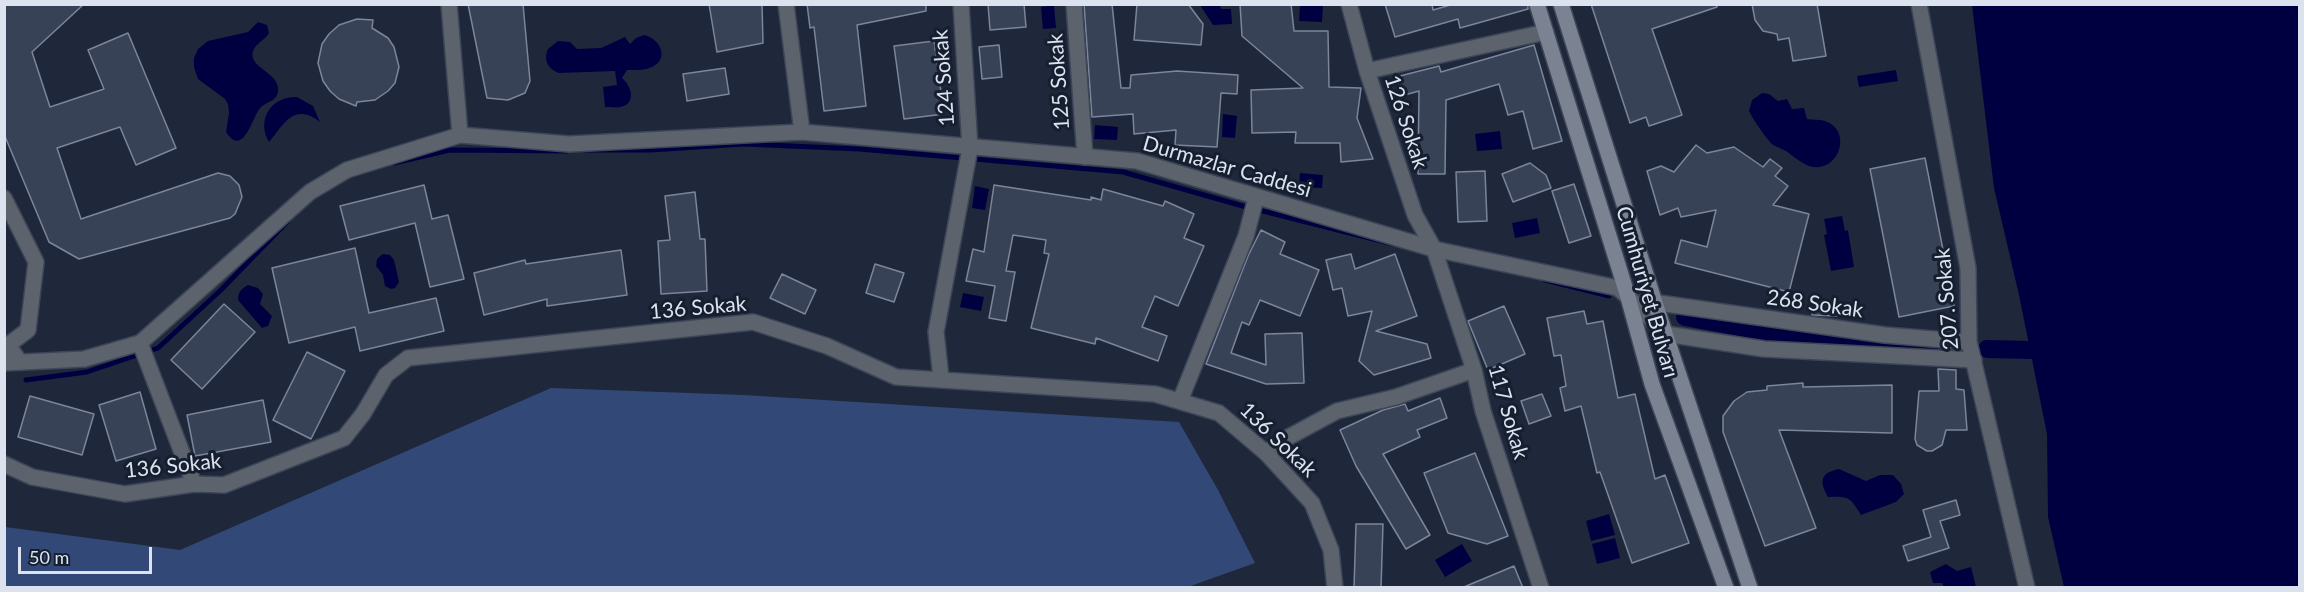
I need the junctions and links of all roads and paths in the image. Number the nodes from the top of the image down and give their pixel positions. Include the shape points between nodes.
1 (448, 4) edge
2 (786, 4) edge
3 (960, 4) edge
4 (1074, 4) edge
5 (1348, 4) edge
6 (1561, 4) edge
7 (1919, 4) edge
8 (1543, 6) edge
9 (1546, 32) junction
10 (1367, 71) junction
11 (802, 132) junction
12 (460, 135) junction
13 (970, 148) junction
14 (1085, 157) junction
15 (4, 198) edge
16 (1256, 198) junction
17 (1434, 249) junction
18 (1628, 297) junction
19 (1655, 303) junction
20 (1666, 334) junction
21 (1969, 342) junction
22 (140, 343) junction
23 (1974, 360) junction
24 (12, 362) edge
25 (1474, 370) junction
26 (941, 378) junction
27 (1180, 401) junction
28 (1266, 453) junction
29 (4, 464) edge
30 (194, 484) junction
31 (1747, 587) edge
32 (1335, 588) edge
33 (1541, 588) edge
34 (1726, 588) edge
35 (2027, 588) edge

1 - 12 street
2 - 11 street
3 - 13 street, 124 Sokak
4 - 14 street, 125 Sokak
5 - 10 street, 126 Sokak
6 - 19 main road, Cumhuriyet Bulvarı
7 - 21 street, 207. Sokak via 1968,268
8 - 9 main road, Cumhuriyet Bulvarı
9 - 10 street
9 - 18 main road, Cumhuriyet Bulvarı
10 - 17 street, 126 Sokak via 1415,215
11 - 12 street, Durmazlar Caddesi via 569,144
11 - 13 street, Durmazlar Caddesi
12 - 22 street via 346,170 310,192
13 - 14 street, Durmazlar Caddesi
13 - 26 street, 124 Sokak via 936,332
14 - 16 street, Durmazlar Caddesi via 1137,161
15 - 24 street via 36,262 28,330 8,345
16 - 17 street, Durmazlar Caddesi
16 - 27 street via 1246,236
17 - 18 street, Durmazlar Caddesi via 1618,288
17 - 25 street, 117 Sokak
18 - 19 street, 268 Sokak
18 - 20 street
18 - 34 main road, Cumhuriyet Bulvarı via 1652,384
19 - 20 main road, Cumhuriyet Bulvarı
19 - 21 street, 268 Sokak via 1885,335
20 - 23 street via 1764,349
20 - 31 main road, Cumhuriyet Bulvarı
21 - 23 street, 207. Sokak
22 - 24 street via 84,359
22 - 30 street
23 - 35 street, 207. Sokak
25 - 28 street via 1396,397 1337,411
25 - 33 street, 117 Sokak via 1483,411
26 - 27 street, 136 Sokak via 1155,394
26 - 30 street, 136 Sokak via 896,377 827,346 753,322 408,358 386,375 344,438 224,485
27 - 28 street, 136 Sokak via 1219,413
28 - 32 street, 136 Sokak via 1312,503 1331,550
29 - 30 street, 136 Sokak via 32,477 125,494

